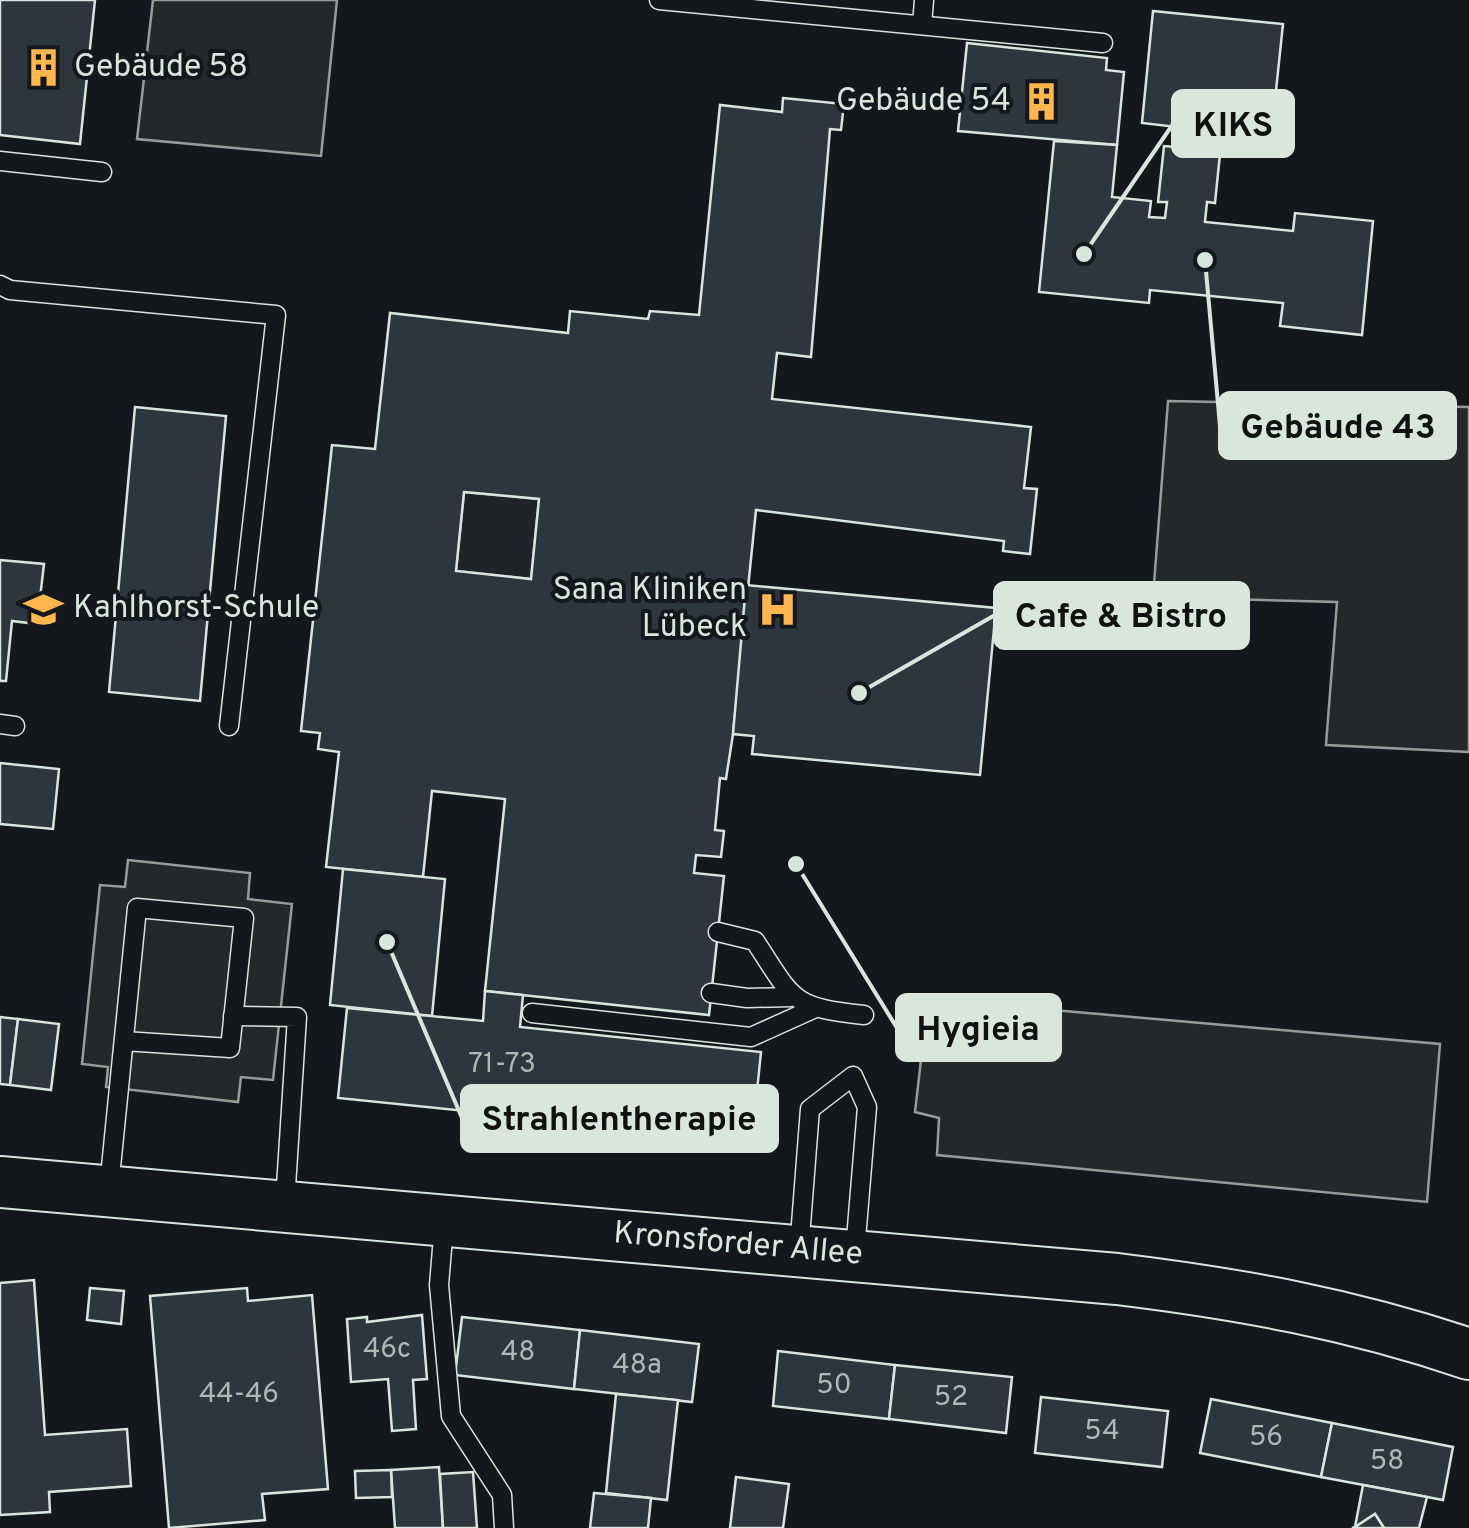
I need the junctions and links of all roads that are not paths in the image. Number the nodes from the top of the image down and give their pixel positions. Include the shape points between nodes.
1 (659, 0) edge
2 (924, 0) edge
3 (922, 24) junction
4 (1103, 43) dead end
5 (0, 161) edge
6 (102, 172) dead end
7 (0, 285) edge
8 (229, 726) dead end
9 (718, 932) dead end
10 (712, 993) dead end
11 (791, 997) junction
12 (813, 1009) junction
13 (532, 1013) dead end
14 (864, 1014) dead end
15 (233, 1016) junction
16 (124, 1041) junction
17 (0, 1182) edge
18 (108, 1191) junction
19 (284, 1204) junction
20 (444, 1220) junction
21 (799, 1251) junction
22 (854, 1254) junction
23 (1469, 1354) edge
24 (504, 1528) edge

1 - 3 lane
2 - 3 lane
3 - 4 lane
5 - 6 lane
7 - 8 lane via 276,314
9 - 11 lane via 755,941
10 - 11 lane
11 - 12 lane
12 - 13 lane via 751,1037
12 - 14 lane
15 - 16 lane via 230,1048
15 - 16 lane via 244,918 138,908
15 - 19 lane via 297,1017
16 - 18 lane
17 - 18 main road, Kronsforder Allee
18 - 19 main road, Kronsforder Allee
19 - 20 main road, Kronsforder Allee
20 - 21 main road, Kronsforder Allee
20 - 24 lane via 439,1285 452,1416 502,1495
21 - 22 main road, Kronsforder Allee
21 - 22 lane via 810,1109 853,1076 867,1107
22 - 23 main road, Kronsforder Allee via 1283,1302 1377,1322

